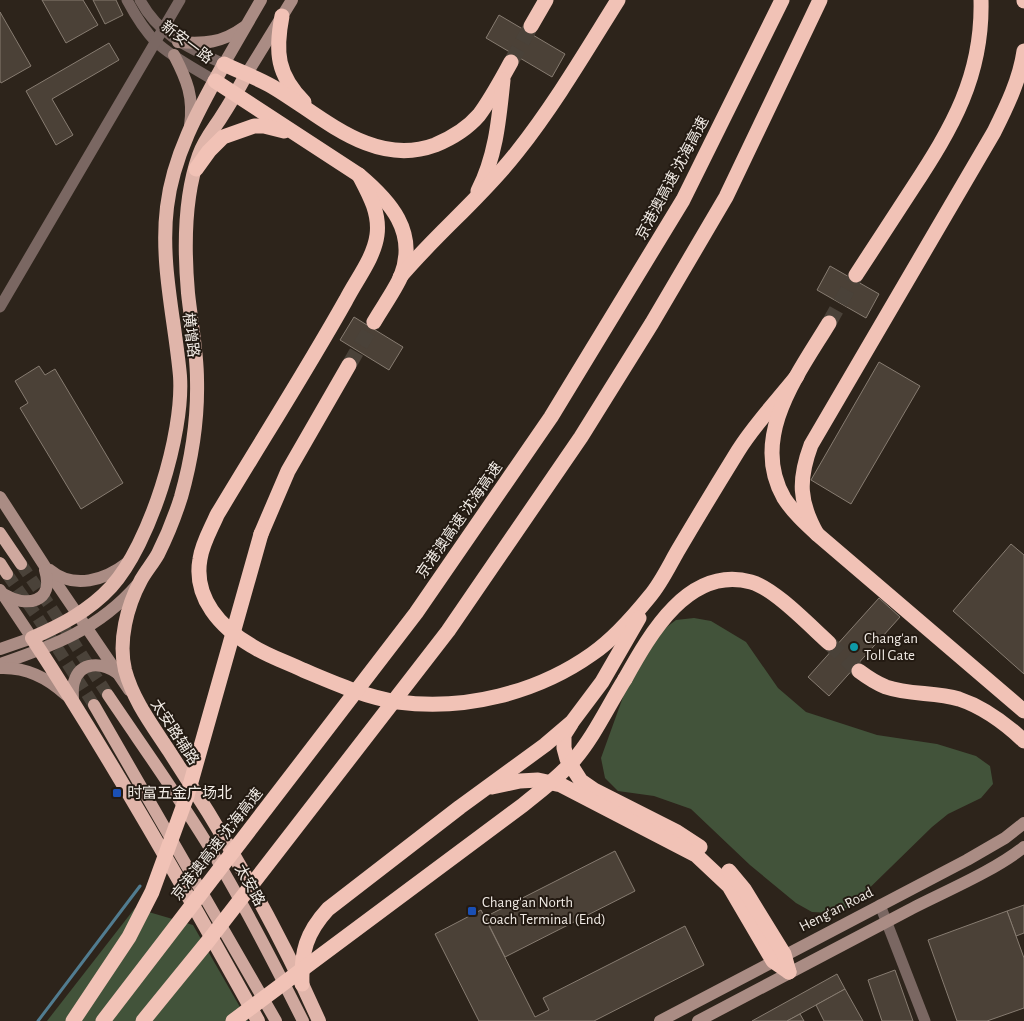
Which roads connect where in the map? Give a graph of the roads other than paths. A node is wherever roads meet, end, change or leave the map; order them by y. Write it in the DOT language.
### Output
graph roads {
  1 [pos="128,0"];
  2 [pos="140,0"];
  3 [pos="180,0"];
  4 [pos="261,0"];
  5 [pos="292,0"];
  6 [pos="546,0"];
  7 [pos="618,0"];
  8 [pos="782,0"];
  9 [pos="820,0"];
  10 [pos="982,0"];
  11 [pos="282,16"];
  12 [pos="246,26"];
  13 [pos="531,26"];
  14 [pos="163,29"];
  15 [pos="156,41"];
  16 [pos="178,42"];
  17 [pos="1024,51"];
  18 [pos="174,55"];
  19 [pos="224,64"];
  20 [pos="246,75"];
  21 [pos="215,81"];
  22 [pos="235,94"];
  23 [pos="320,119"];
  24 [pos="189,129"];
  25 [pos="299,138"];
  26 [pos="196,169"];
  27 [pos="358,175"];
  28 [pos="471,203"];
  29 [pos="856,275"];
  30 [pos="400,277"];
  31 [pos="0,307"];
  32 [pos="374,322"];
  33 [pos="828,323"];
  34 [pos="350,365"];
  35 [pos="797,376"];
  36 [pos="0,497"];
  37 [pos="0,533"];
  38 [pos="818,534"];
  39 [pos="130,560"];
  40 [pos="0,563"];
  41 [pos="20,564"];
  42 [pos="44,565"];
  43 [pos="8,574"];
  44 [pos="141,580"];
  45 [pos="1,591"];
  46 [pos="652,593"];
  47 [pos="78,615"];
  48 [pos="87,628"];
  49 [pos="32,638"];
  50 [pos="829,643"];
  51 [pos="0,649"];
  52 [pos="40,650"];
  53 [pos="0,664"];
  54 [pos="0,668"];
  55 [pos="859,671"];
  56 [pos="118,674"];
  57 [pos="108,696"];
  58 [pos="73,702"];
  59 [pos="137,703"];
  60 [pos="94,705"];
  61 [pos="1024,711"];
  62 [pos="572,722"];
  63 [pos="1024,741"];
  64 [pos="488,788"];
  65 [pos="1024,823"];
  66 [pos="1024,847"];
  67 [pos="880,905"];
  68 [pos="888,922"];
  69 [pos="779,958"];
  70 [pos="789,972"];
  71 [pos="302,984"];
  72 [pos="319,1019"];
  73 [pos="73,1021"];
  74 [pos="103,1021"];
  75 [pos="142,1021"];
  76 [pos="232,1021"];
  77 [pos="258,1021"];
  78 [pos="276,1021"];
  79 [pos="303,1021"];
  80 [pos="660,1021"];
  81 [pos="698,1021"];
  82 [pos="925,1021"];
  1 -- 15 [label="street, 新安一路"];
  2 -- 14 [label="street, 新安一路"];
  3 -- 14 [label="street"];
  4 -- 12 [label="main road, 横增路"];
  5 -- 11 [label="main road, 横增路"];
  6 -- 13 [label="highway"];
  7 -- 28 [label="highway"];
  8 -- 74 [label="highway, 京港澳高速 沈海高速, bridge"];
  9 -- 75 [label="highway, bridge"];
  10 -- 29 [label="highway"];
  11 -- 20 [label="main road, 横增路"];
  11 -- 23 [label="highway"];
  12 -- 16 [label="main road"];
  12 -- 19 [label="main road, 横增路"];
  14 -- 15 [label="street"];
  14 -- 16 [label="street, 新安一路"];
  15 -- 18 [label="street, 新安一路"];
  15 -- 31 [label="street"];
  16 -- 19 [label="street, 新安一路"];
  17 -- 38 [label="highway"];
  18 -- 21 [label="street, 新安一路"];
  18 -- 24 [label="main road"];
  19 -- 20 [label="highway"];
  19 -- 21 [label="highway, 横增路"];
  20 -- 22 [label="highway, 横增路"];
  20 -- 23 [label="highway"];
  21 -- 22 [label="highway"];
  21 -- 24 [label="highway, 横增路"];
  22 -- 25 [label="highway"];
  22 -- 26 [label="highway, 横增路"];
  23 -- 28 [label="highway"];
  24 -- 39 [label="highway, 横增路"];
  25 -- 26 [label="highway"];
  25 -- 27 [label="highway"];
  26 -- 44 [label="highway, 横增路"];
  27 -- 30 [label="highway"];
  27 -- 46 [label="highway"];
  28 -- 30 [label="highway"];
  30 -- 32 [label="highway"];
  33 -- 35 [label="highway"];
  34 -- 73 [label="highway, bridge"];
  35 -- 38 [label="highway"];
  35 -- 46 [label="highway"];
  36 -- 42 [label="main road, 太安路辅路"];
  37 -- 41 [label="main road"];
  38 -- 61 [label="highway"];
  39 -- 42 [label="main road"];
  39 -- 47 [label="highway, 横增路"];
  40 -- 43 [label="main road"];
  42 -- 45 [label="main road"];
  42 -- 47 [label="main road, 太安路辅路"];
  44 -- 48 [label="main road"];
  44 -- 59 [label="highway, 横增路"];
  45 -- 49 [label="main road"];
  46 -- 62 [label="highway"];
  47 -- 48 [label="main road, 太安路辅路"];
  47 -- 49 [label="highway, 横增路"];
  48 -- 52 [label="main road"];
  48 -- 56 [label="main road, 太安路辅路"];
  49 -- 51 [label="main road"];
  49 -- 52 [label="highway"];
  50 -- 76 [label="highway, bridge"];
  52 -- 53 [label="main road"];
  52 -- 58 [label="highway"];
  54 -- 58 [label="main road"];
  55 -- 63 [label="highway"];
  56 -- 58 [label="main road"];
  56 -- 59 [label="main road, 太安路辅路"];
  57 -- 79 [label="main road, 太安路"];
  58 -- 77 [label="highway"];
  59 -- 71 [label="highway, 太安路辅路"];
  60 -- 78 [label="main road"];
  62 -- 64 [label="highway"];
  62 -- 69 [label="highway"];
  64 -- 69 [label="highway"];
  64 -- 71 [label="highway"];
  65 -- 67 [label="main road, Heng'an Road"];
  66 -- 68 [label="main road"];
  67 -- 68 [label="street"];
  67 -- 69 [label="main road, Heng'an Road"];
  68 -- 70 [label="main road"];
  68 -- 82 [label="street"];
  69 -- 70 [label="highway"];
  69 -- 80 [label="main road, Heng'an Road"];
  70 -- 81 [label="main road"];
  71 -- 72 [label="highway, 太安路辅路"];
}
